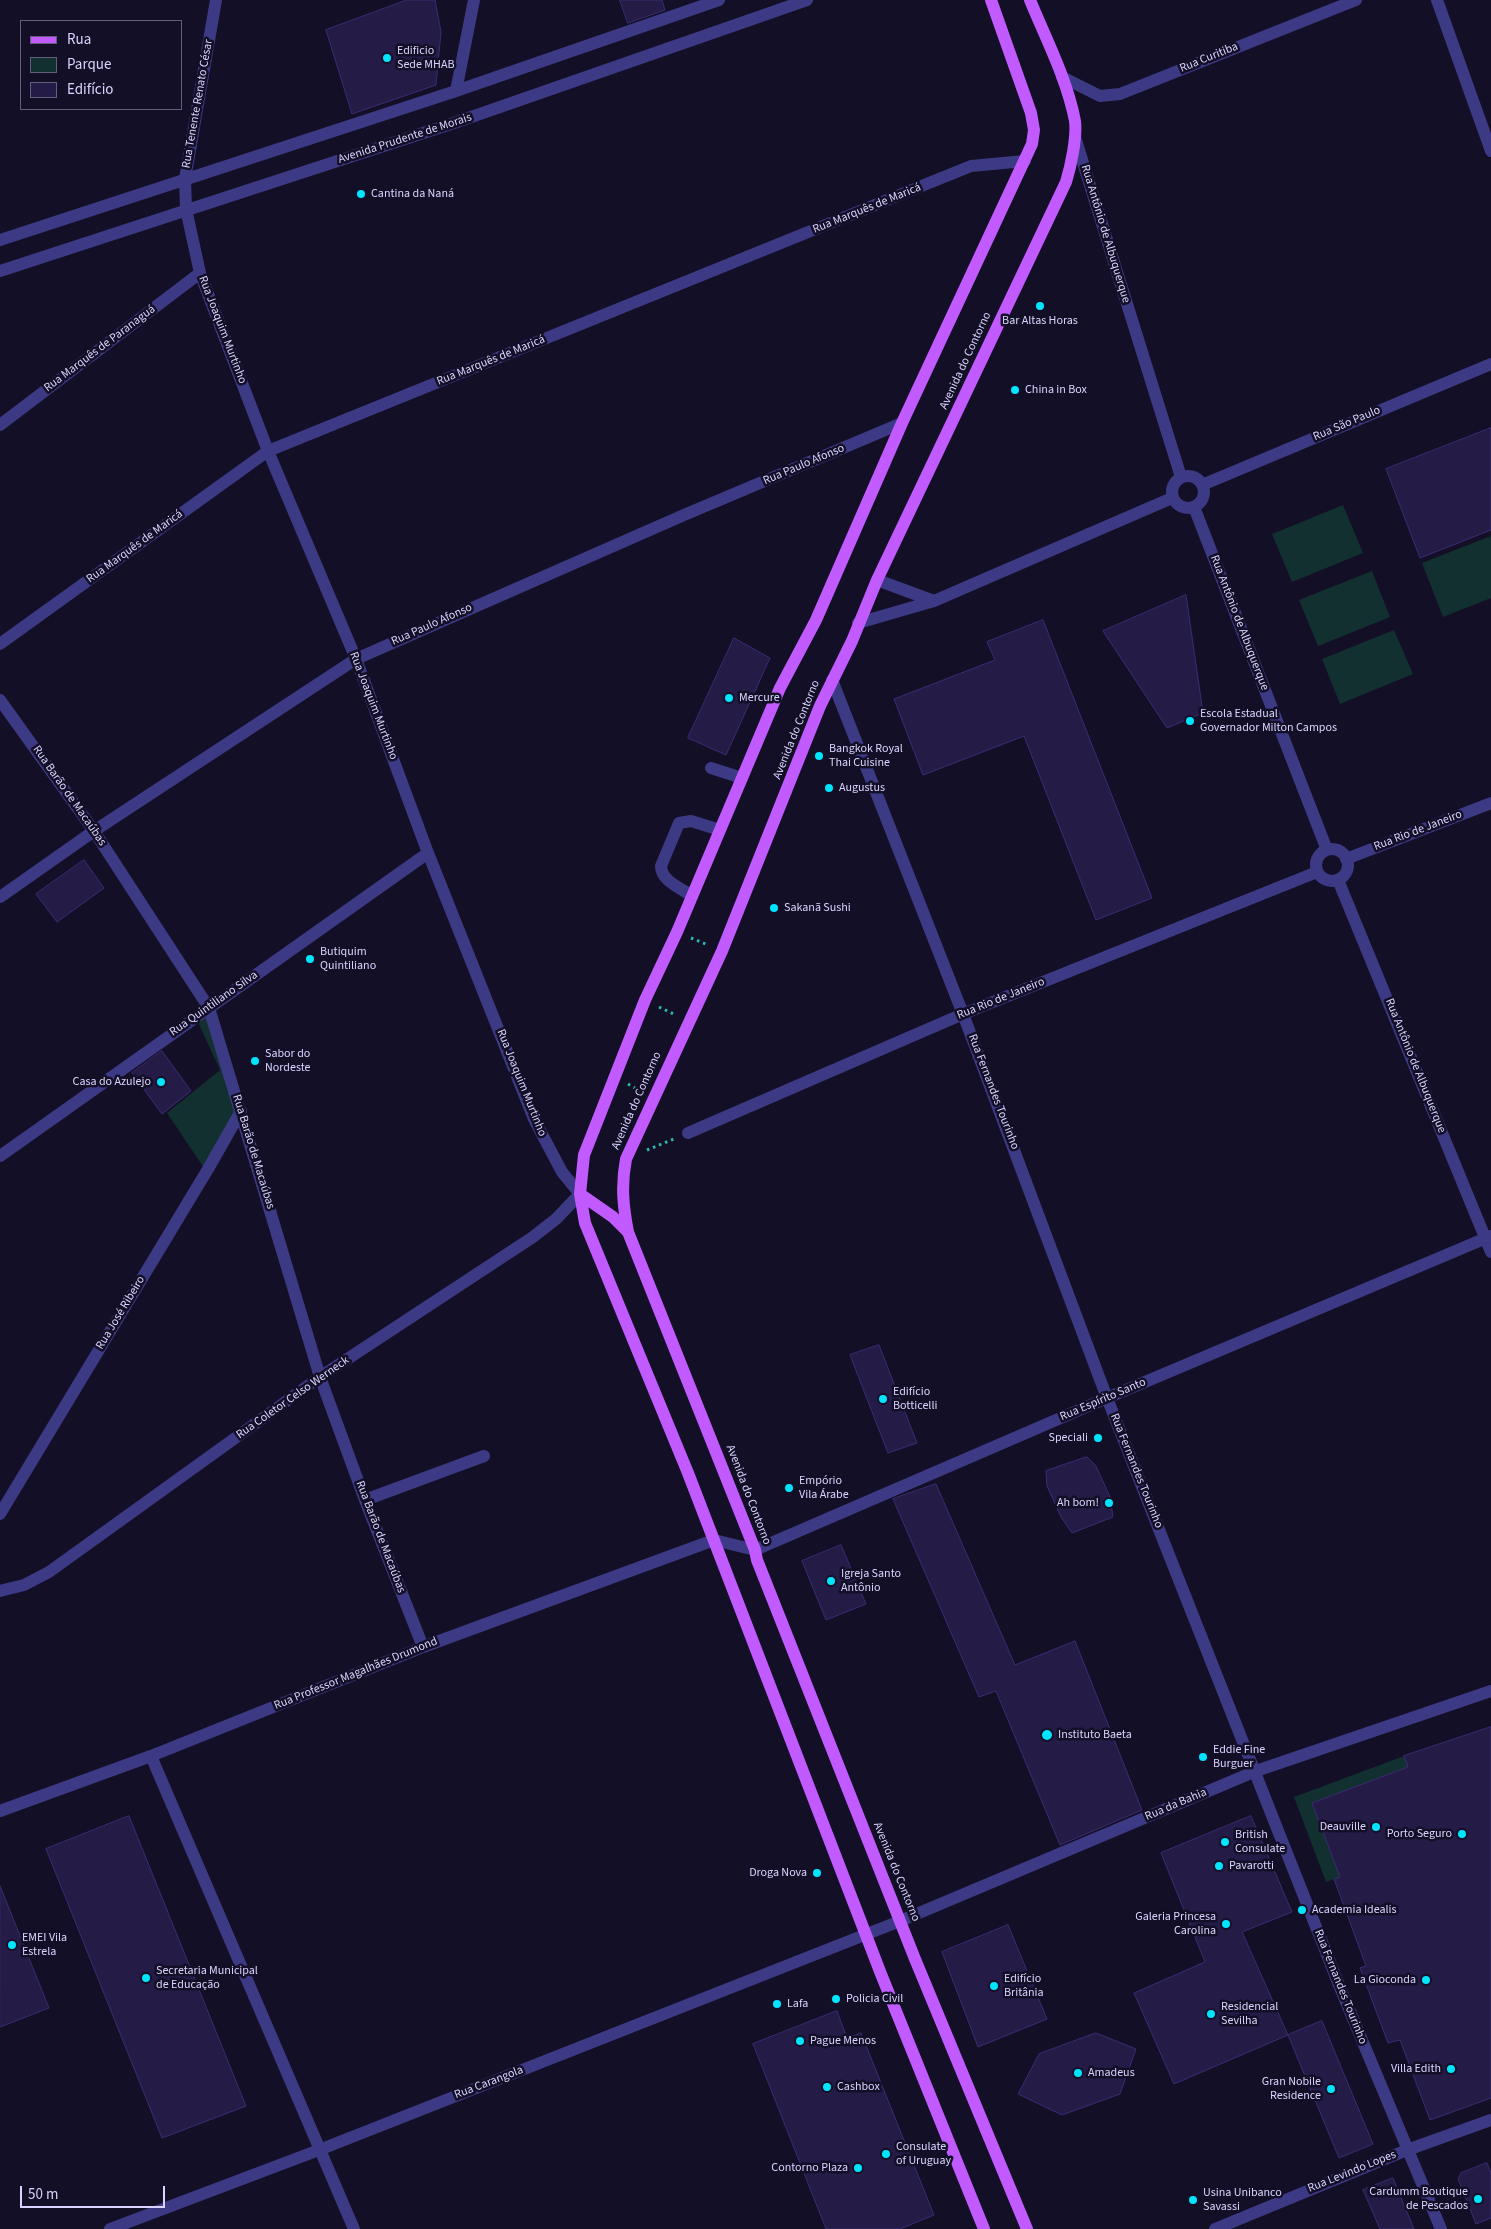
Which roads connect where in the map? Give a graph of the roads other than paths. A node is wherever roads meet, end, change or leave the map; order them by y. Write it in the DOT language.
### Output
graph roads {
  1 [pos="216,0"];
  2 [pos="474,0"];
  3 [pos="719,0"];
  4 [pos="807,0"];
  5 [pos="991,0"];
  6 [pos="1030,0"];
  7 [pos="1356,0"];
  8 [pos="1437,0"];
  9 [pos="1062,77"];
  10 [pos="456,91"];
  11 [pos="1074,134"];
  12 [pos="1491,151"];
  13 [pos="1024,160"];
  14 [pos="185,179"];
  15 [pos="186,209"];
  16 [pos="0,240"];
  17 [pos="0,271"];
  18 [pos="200,273"];
  19 [pos="1491,364"];
  20 [pos="902,423"];
  21 [pos="0,425"];
  22 [pos="268,451"];
  23 [pos="1181,477"];
  24 [pos="1202,485"];
  25 [pos="1172,498"];
  26 [pos="1194,508"];
  27 [pos="877,580"];
  28 [pos="934,601"];
  29 [pos="858,624"];
  30 [pos="0,644"];
  31 [pos="356,658"];
  32 [pos="832,680"];
  33 [pos="0,700"];
  34 [pos="711,768"];
  35 [pos="742,778"];
  36 [pos="1491,803"];
  37 [pos="720,830"];
  38 [pos="94,831"];
  39 [pos="1327,850"];
  40 [pos="428,853"];
  41 [pos="1346,859"];
  42 [pos="1317,872"];
  43 [pos="1338,880"];
  44 [pos="692,896"];
  45 [pos="0,897"];
  46 [pos="209,1008"];
  47 [pos="963,1014"];
  48 [pos="241,1111"];
  49 [pos="688,1133"];
  50 [pos="0,1156"];
  51 [pos="580,1194"];
  52 [pos="628,1232"];
  53 [pos="1488,1237"];
  54 [pos="1491,1252"];
  55 [pos="320,1377"];
  56 [pos="1107,1398"];
  57 [pos="484,1456"];
  58 [pos="365,1500"];
  59 [pos="0,1514"];
  60 [pos="714,1540"];
  61 [pos="755,1550"];
  62 [pos="0,1591"];
  63 [pos="423,1647"];
  64 [pos="1491,1691"];
  65 [pos="151,1756"];
  66 [pos="1256,1771"];
  67 [pos="0,1811"];
  68 [pos="900,1921"];
  69 [pos="867,1934"];
  70 [pos="1491,2120"];
  71 [pos="319,2150"];
  72 [pos="1407,2150"];
  73 [pos="110,2229"];
  74 [pos="354,2229"];
  75 [pos="984,2229"];
  76 [pos="1028,2229"];
  77 [pos="1215,2229"];
  78 [pos="1441,2229"];
  1 -- 14 [label="street, Rua Tenente Renato César"];
  2 -- 10 [label="street"];
  3 -- 10 [label="street"];
  4 -- 15 [label="street, Avenida Prudente de Morais"];
  5 -- 13 [label="main road"];
  6 -- 9 [label="main road, Avenida do Contorno"];
  7 -- 9 [label="street, Rua Curitiba"];
  8 -- 12 [label="street"];
  9 -- 11 [label="main road, Avenida do Contorno"];
  10 -- 14 [label="street"];
  11 -- 23 [label="street, Rua Antônio de Albuquerque"];
  11 -- 27 [label="main road, Avenida do Contorno"];
  13 -- 20 [label="main road"];
  13 -- 22 [label="street, Rua Marquês de Maricá"];
  14 -- 15 [label="street, Rua Tenente Renato César"];
  14 -- 16 [label="street"];
  15 -- 17 [label="street, Avenida Prudente de Morais"];
  15 -- 18 [label="street, Rua Joaquim Murtinho"];
  18 -- 21 [label="street, Rua Marquês de Paranaguá"];
  18 -- 22 [label="street, Rua Joaquim Murtinho"];
  19 -- 24 [label="street, Rua São Paulo"];
  20 -- 31 [label="street, Rua Paulo Afonso"];
  20 -- 35 [label="main road"];
  22 -- 30 [label="street, Rua Marquês de Maricá"];
  22 -- 31 [label="street, Rua Joaquim Murtinho"];
  23 -- 24 [label="street"];
  23 -- 25 [label="street"];
  24 -- 26 [label="street"];
  25 -- 26 [label="street"];
  25 -- 28 [label="street"];
  26 -- 39 [label="street, Rua Antônio de Albuquerque"];
  27 -- 28 [label="street"];
  27 -- 29 [label="main road, Avenida do Contorno"];
  28 -- 29 [label="street"];
  29 -- 32 [label="main road, Avenida do Contorno"];
  31 -- 38 [label="street, Rua Paulo Afonso"];
  31 -- 40 [label="street, Rua Joaquim Murtinho"];
  32 -- 47 [label="street, Rua Fernandes Tourinho"];
  32 -- 52 [label="main road, Avenida do Contorno"];
  33 -- 38 [label="street, Rua Barão de Macaúbas"];
  34 -- 35 [label="street"];
  35 -- 37 [label="main road"];
  36 -- 41 [label="street, Rua Rio de Janeiro"];
  37 -- 44 [label="main road"];
  37 -- 44 [label="street"];
  38 -- 45 [label="street, Rua Paulo Afonso"];
  38 -- 46 [label="street, Rua Barão de Macaúbas"];
  39 -- 41 [label="street"];
  39 -- 42 [label="street"];
  40 -- 46 [label="street, Rua Quintiliano Silva"];
  40 -- 51 [label="street, Rua Joaquim Murtinho"];
  41 -- 43 [label="street"];
  42 -- 43 [label="street"];
  42 -- 47 [label="street, Rua Rio de Janeiro"];
  43 -- 53 [label="street, Rua Antônio de Albuquerque"];
  44 -- 51 [label="main road"];
  46 -- 48 [label="street, Rua Barão de Macaúbas"];
  46 -- 50 [label="street, Rua Quintiliano Silva"];
  47 -- 49 [label="street, Rua Rio de Janeiro"];
  47 -- 56 [label="street, Rua Fernandes Tourinho"];
  48 -- 55 [label="street, Rua Barão de Macaúbas"];
  48 -- 59 [label="street, Rua José Ribeiro"];
  51 -- 52 [label="main road"];
  51 -- 55 [label="street, Rua Coletor Celso Werneck"];
  51 -- 60 [label="main road"];
  52 -- 61 [label="main road, Avenida do Contorno"];
  53 -- 54 [label="street, Rua Antônio de Albuquerque"];
  53 -- 56 [label="street, Rua Espírito Santo"];
  55 -- 58 [label="street, Rua Barão de Macaúbas"];
  55 -- 62 [label="street, Rua Coletor Celso Werneck"];
  56 -- 61 [label="street, Rua Espírito Santo"];
  56 -- 66 [label="street, Rua Fernandes Tourinho"];
  57 -- 58 [label="street"];
  58 -- 63 [label="street, Rua Barão de Macaúbas"];
  60 -- 61 [label="street"];
  60 -- 63 [label="street, Rua Professor Magalhães Drumond"];
  60 -- 69 [label="main road"];
  61 -- 68 [label="main road, Avenida do Contorno"];
  63 -- 65 [label="street, Rua Professor Magalhães Drumond"];
  64 -- 66 [label="street, Rua da Bahia"];
  65 -- 67 [label="street, Rua Professor Magalhães Drumond"];
  65 -- 71 [label="street"];
  66 -- 68 [label="street, Rua da Bahia"];
  66 -- 72 [label="street, Rua Fernandes Tourinho"];
  68 -- 69 [label="street, Rua da Bahia"];
  68 -- 76 [label="main road, Avenida do Contorno"];
  69 -- 71 [label="street, Rua Carangola"];
  69 -- 75 [label="main road"];
  70 -- 72 [label="street, Rua Levindo Lopes"];
  71 -- 73 [label="street, Rua Carangola"];
  71 -- 74 [label="street"];
  72 -- 77 [label="street, Rua Levindo Lopes"];
  72 -- 78 [label="street, Rua Fernandes Tourinho"];
}
